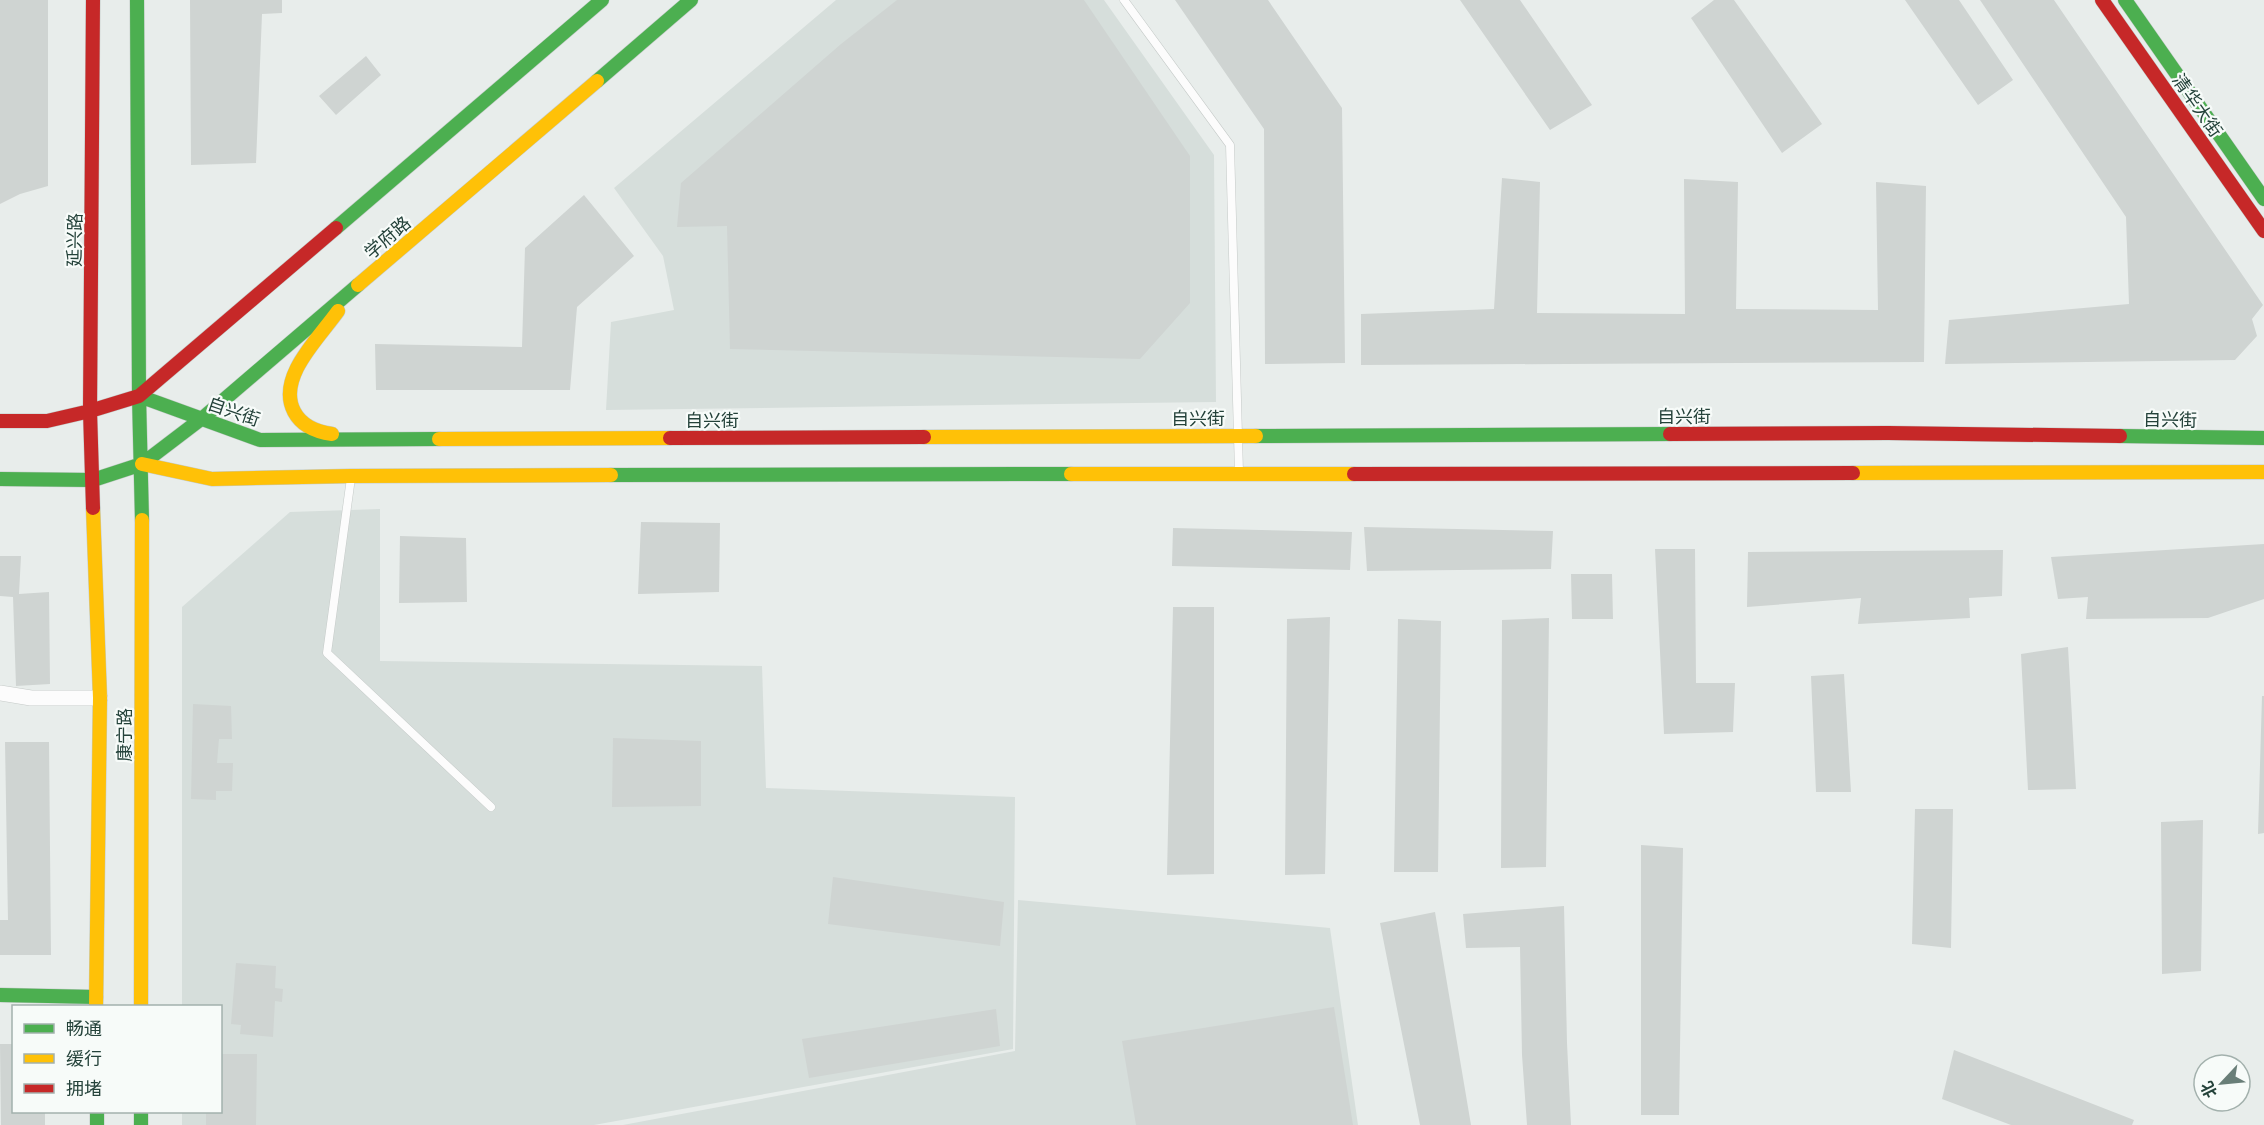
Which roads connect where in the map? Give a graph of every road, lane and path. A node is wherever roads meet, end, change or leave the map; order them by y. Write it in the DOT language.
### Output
graph roads {
  1 [pos="137,0"];
  2 [pos="602,0"];
  3 [pos="692,0"];
  4 [pos="1124,0"];
  5 [pos="2102,0"];
  6 [pos="2125,0"];
  7 [pos="94,2"];
  8 [pos="2264,199"];
  9 [pos="2264,231"];
  10 [pos="351,291"];
  11 [pos="139,396"];
  12 [pos="90,411"];
  13 [pos="201,419"];
  14 [pos="0,421"];
  15 [pos="1238,436"];
  16 [pos="2264,438"];
  17 [pos="360,439"];
  18 [pos="142,464"];
  19 [pos="2264,472"];
  20 [pos="1239,473"];
  21 [pos="351,476"];
  22 [pos="0,479"];
  23 [pos="93,480"];
  24 [pos="0,693"];
  25 [pos="100,698"];
  26 [pos="492,807"];
  27 [pos="0,995"];
  28 [pos="96,1002"];
  29 [pos="141,1005"];
  1 -- 11 [label="main road"];
  2 -- 11 [label="main road"];
  3 -- 10 [label="main road, 学府路"];
  4 -- 15 [label="lane"];
  5 -- 9 [label="main road, 清华大街"];
  6 -- 8 [label="main road, 清华大街"];
  7 -- 12 [label="main road, 延兴路"];
  10 -- 13 [label="main road, 学府路"];
  10 -- 17 [label="main road"];
  11 -- 12 [label="main road"];
  11 -- 13 [label="main road, 自兴街"];
  11 -- 18 [label="main road"];
  12 -- 14 [label="main road"];
  12 -- 23 [label="main road, 延兴路"];
  13 -- 17 [label="main road, 自兴街"];
  13 -- 18 [label="main road, 学府路"];
  15 -- 16 [label="main road, 自兴街"];
  15 -- 17 [label="main road, 自兴街"];
  15 -- 20 [label="lane"];
  18 -- 21 [label="main road"];
  18 -- 23 [label="main road, 学府路"];
  18 -- 29 [label="main road, 康宁路"];
  19 -- 20 [label="main road"];
  20 -- 21 [label="main road"];
  21 -- 26 [label="lane"];
  22 -- 23 [label="main road, 学府路"];
  23 -- 25 [label="main road, 康宁路"];
  24 -- 25 [label="street"];
  25 -- 28 [label="main road, 康宁路"];
  27 -- 28 [label="main road"];
}
